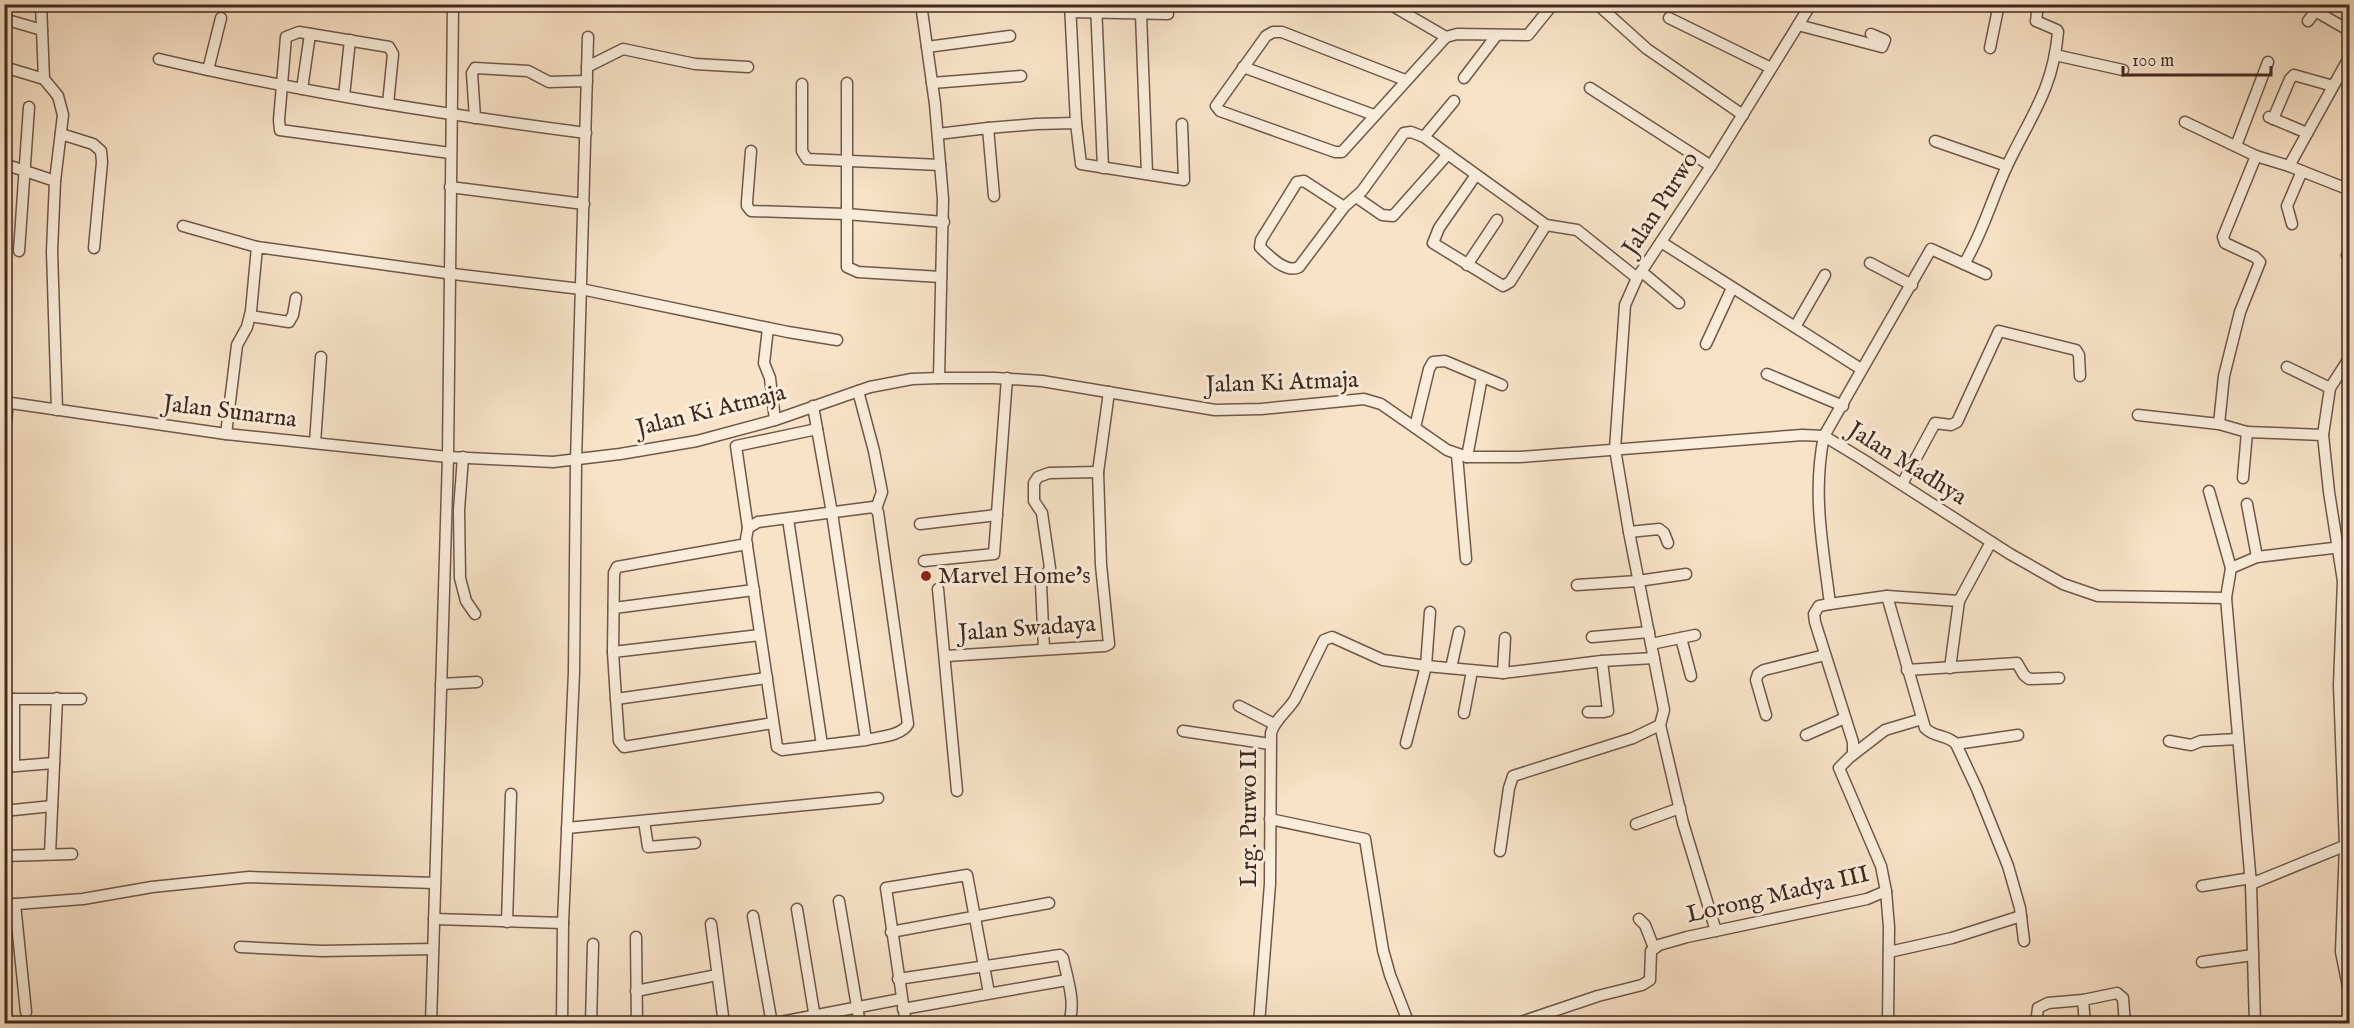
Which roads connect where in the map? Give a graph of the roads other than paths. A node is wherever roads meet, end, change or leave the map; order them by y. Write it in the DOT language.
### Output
graph roads {
  1 [pos="41,4"];
  2 [pos="453,4"];
  3 [pos="921,4"];
  4 [pos="1553,4"];
  5 [pos="1597,4"];
  6 [pos="1811,4"];
  7 [pos="1999,4"];
  8 [pos="2038,4"];
  9 [pos="1391,5"];
  10 [pos="1070,8"];
  11 [pos="1097,8"];
  12 [pos="1141,14"];
  13 [pos="1168,14"];
  14 [pos="221,18"];
  15 [pos="1669,18"];
  16 [pos="4,19"];
  17 [pos="2308,21"];
  18 [pos="1798,25"];
  19 [pos="42,30"];
  20 [pos="2349,31"];
  21 [pos="310,34"];
  22 [pos="1871,34"];
  23 [pos="1010,36"];
  24 [pos="1496,36"];
  25 [pos="588,37"];
  26 [pos="1446,37"];
  27 [pos="350,40"];
  28 [pos="927,48"];
  29 [pos="1990,48"];
  30 [pos="2055,55"];
  31 [pos="2349,56"];
  32 [pos="159,59"];
  33 [pos="2268,62"];
  34 [pos="4,67"];
  35 [pos="587,67"];
  36 [pos="748,67"];
  37 [pos="1243,67"];
  38 [pos="1771,68"];
  39 [pos="208,70"];
  40 [pos="2123,70"];
  41 [pos="1021,76"];
  42 [pos="1464,78"];
  43 [pos="45,79"];
  44 [pos="1405,80"];
  45 [pos="587,81"];
  46 [pos="847,83"];
  47 [pos="932,83"];
  48 [pos="802,84"];
  49 [pos="283,86"];
  50 [pos="2333,86"];
  51 [pos="1590,88"];
  52 [pos="302,89"];
  53 [pos="344,96"];
  54 [pos="1454,101"];
  55 [pos="388,104"];
  56 [pos="29,107"];
  57 [pos="1374,115"];
  58 [pos="1743,115"];
  59 [pos="463,117"];
  60 [pos="2186,122"];
  61 [pos="1076,123"];
  62 [pos="1182,124"];
  63 [pos="988,128"];
  64 [pos="586,133"];
  65 [pos="61,134"];
  66 [pos="938,134"];
  67 [pos="2307,134"];
  68 [pos="1424,137"];
  69 [pos="1935,141"];
  70 [pos="2236,146"];
  71 [pos="751,151"];
  72 [pos="450,153"];
  73 [pos="1448,154"];
  74 [pos="2256,156"];
  75 [pos="848,160"];
  76 [pos="4,164"];
  77 [pos="940,165"];
  78 [pos="1711,166"];
  79 [pos="2007,166"];
  80 [pos="2289,166"];
  81 [pos="1103,168"];
  82 [pos="24,169"];
  83 [pos="2302,171"];
  84 [pos="1147,174"];
  85 [pos="1476,175"];
  86 [pos="54,181"];
  87 [pos="452,187"];
  88 [pos="2349,190"];
  89 [pos="994,196"];
  90 [pos="1356,197"];
  91 [pos="584,204"];
  92 [pos="1344,207"];
  93 [pos="846,214"];
  94 [pos="1497,220"];
  95 [pos="944,222"];
  96 [pos="2292,224"];
  97 [pos="1546,225"];
  98 [pos="183,226"];
  99 [pos="1661,242"];
  100 [pos="94,248"];
  101 [pos="257,248"];
  102 [pos="2349,248"];
  103 [pos="19,251"];
  104 [pos="2349,258"];
  105 [pos="1870,263"];
  106 [pos="1964,264"];
  107 [pos="1467,265"];
  108 [pos="1986,274"];
  109 [pos="456,275"];
  110 [pos="1639,275"];
  111 [pos="1825,275"];
  112 [pos="941,277"];
  113 [pos="1912,285"];
  114 [pos="1732,288"];
  115 [pos="581,289"];
  116 [pos="296,298"];
  117 [pos="1679,303"];
  118 [pos="250,316"];
  119 [pos="1795,327"];
  120 [pos="768,328"];
  121 [pos="837,340"];
  122 [pos="1706,344"];
  123 [pos="321,357"];
  124 [pos="2349,357"];
  125 [pos="2287,367"];
  126 [pos="1861,369"];
  127 [pos="1767,374"];
  128 [pos="2080,376"];
  129 [pos="1482,377"];
  130 [pos="939,378"];
  131 [pos="1007,378"];
  132 [pos="1502,385"];
  133 [pos="2330,388"];
  134 [pos="858,391"];
  135 [pos="1109,392"];
  136 [pos="6,402"];
  137 [pos="813,406"];
  138 [pos="1843,406"];
  139 [pos="57,410"];
  140 [pos="2138,415"];
  141 [pos="775,420"];
  142 [pos="2219,424"];
  143 [pos="1414,427"];
  144 [pos="817,429"];
  145 [pos="2247,432"];
  146 [pos="226,434"];
  147 [pos="2324,435"];
  148 [pos="1824,436"];
  149 [pos="4,440"];
  150 [pos="315,443"];
  151 [pos="1615,449"];
  152 [pos="1462,456"];
  153 [pos="455,457"];
  154 [pos="576,460"];
  155 [pos="1098,472"];
  156 [pos="2243,478"];
  157 [pos="1902,484"];
  158 [pos="2209,491"];
  159 [pos="2247,504"];
  160 [pos="876,509"];
  161 [pos="832,513"];
  162 [pos="997,515"];
  163 [pos="789,519"];
  164 [pos="921,524"];
  165 [pos="748,528"];
  166 [pos="1629,532"];
  167 [pos="1991,542"];
  168 [pos="1668,543"];
  169 [pos="747,544"];
  170 [pos="2349,546"];
  171 [pos="2337,547"];
  172 [pos="2257,557"];
  173 [pos="1466,559"];
  174 [pos="924,561"];
  175 [pos="2231,568"];
  176 [pos="1686,574"];
  177 [pos="1638,581"];
  178 [pos="1577,585"];
  179 [pos="938,589"];
  180 [pos="754,590"];
  181 [pos="1887,596"];
  182 [pos="2226,598"];
  183 [pos="1959,601"];
  184 [pos="1830,604"];
  185 [pos="614,608"];
  186 [pos="1430,612"];
  187 [pos="475,614"];
  188 [pos="1459,632"];
  189 [pos="760,635"];
  190 [pos="1695,635"];
  191 [pos="1505,638"];
  192 [pos="1592,638"];
  193 [pos="1650,638"];
  194 [pos="1681,638"];
  195 [pos="1044,649"];
  196 [pos="613,652"];
  197 [pos="1825,655"];
  198 [pos="946,656"];
  199 [pos="1654,658"];
  200 [pos="1602,661"];
  201 [pos="1426,666"];
  202 [pos="1451,668"];
  203 [pos="1950,668"];
  204 [pos="1907,670"];
  205 [pos="1472,671"];
  206 [pos="1503,673"];
  207 [pos="1691,676"];
  208 [pos="766,678"];
  209 [pos="2059,678"];
  210 [pos="477,682"];
  211 [pos="444,683"];
  212 [pos="2344,697"];
  213 [pos="57,698"];
  214 [pos="9,699"];
  215 [pos="81,699"];
  216 [pos="616,699"];
  217 [pos="1239,706"];
  218 [pos="1588,712"];
  219 [pos="1464,713"];
  220 [pos="1766,715"];
  221 [pos="1845,718"];
  222 [pos="1922,719"];
  223 [pos="773,723"];
  224 [pos="1274,724"];
  225 [pos="1660,725"];
  226 [pos="1183,731"];
  227 [pos="1806,735"];
  228 [pos="2019,735"];
  229 [pos="2238,739"];
  230 [pos="866,740"];
  231 [pos="2169,741"];
  232 [pos="1407,743"];
  233 [pos="1270,744"];
  234 [pos="1956,744"];
  235 [pos="822,745"];
  236 [pos="1853,754"];
  237 [pos="54,763"];
  238 [pos="9,767"];
  239 [pos="957,791"];
  240 [pos="511,794"];
  241 [pos="878,798"];
  242 [pos="52,806"];
  243 [pos="1680,808"];
  244 [pos="4,811"];
  245 [pos="1270,819"];
  246 [pos="644,821"];
  247 [pos="1636,824"];
  248 [pos="567,828"];
  249 [pos="695,843"];
  250 [pos="2347,844"];
  251 [pos="1500,851"];
  252 [pos="50,854"];
  253 [pos="72,854"];
  254 [pos="4,856"];
  255 [pos="2251,881"];
  256 [pos="435,883"];
  257 [pos="2202,886"];
  258 [pos="1886,891"];
  259 [pos="839,902"];
  260 [pos="1049,903"];
  261 [pos="10,905"];
  262 [pos="797,909"];
  263 [pos="753,916"];
  264 [pos="975,916"];
  265 [pos="2021,916"];
  266 [pos="443,919"];
  267 [pos="1640,919"];
  268 [pos="507,922"];
  269 [pos="563,923"];
  270 [pos="711,924"];
  271 [pos="1716,931"];
  272 [pos="891,932"];
  273 [pos="636,937"];
  274 [pos="2024,941"];
  275 [pos="593,944"];
  276 [pos="240,947"];
  277 [pos="1654,948"];
  278 [pos="433,949"];
  279 [pos="1889,952"];
  280 [pos="2253,955"];
  281 [pos="2202,962"];
  282 [pos="985,966"];
  283 [pos="717,975"];
  284 [pos="898,979"];
  285 [pos="1067,980"];
  286 [pos="636,991"];
  287 [pos="989,993"];
  288 [pos="2349,996"];
  289 [pos="2083,1000"];
  290 [pos="902,1004"];
  291 [pos="857,1007"];
  292 [pos="26,1012"];
  293 [pos="815,1019"];
  294 [pos="431,1023"];
  295 [pos="562,1023"];
  296 [pos="591,1023"];
  297 [pos="637,1023"];
  298 [pos="724,1023"];
  299 [pos="772,1023"];
  300 [pos="860,1023"];
  301 [pos="906,1023"];
  302 [pos="1068,1023"];
  303 [pos="1259,1023"];
  304 [pos="1409,1023"];
  305 [pos="1520,1023"];
  306 [pos="1888,1023"];
  307 [pos="2036,1023"];
  308 [pos="2085,1023"];
  309 [pos="2125,1023"];
  310 [pos="2254,1023"];
  1 -- 19 [label="street"];
  2 -- 59 [label="street"];
  3 -- 28 [label="street"];
  4 -- 24 [label="street"];
  5 -- 58 [label="street"];
  6 -- 18 [label="street, Jalan Purwo"];
  7 -- 29 [label="street"];
  8 -- 30 [label="street"];
  9 -- 26 [label="street"];
  10 -- 11 [label="street"];
  10 -- 61 [label="street"];
  11 -- 12 [label="street"];
  11 -- 81 [label="street"];
  12 -- 13 [label="street"];
  12 -- 84 [label="street"];
  14 -- 39 [label="street"];
  15 -- 38 [label="street"];
  16 -- 19 [label="street"];
  17 -- 20 [label="street"];
  18 -- 22 [label="street"];
  18 -- 38 [label="street, Jalan Purwo"];
  19 -- 43 [label="street"];
  21 -- 27 [label="street"];
  21 -- 49 [label="street"];
  21 -- 52 [label="street"];
  23 -- 28 [label="street"];
  24 -- 26 [label="street"];
  24 -- 42 [label="street"];
  25 -- 35 [label="street"];
  26 -- 44 [label="street"];
  27 -- 53 [label="street"];
  27 -- 55 [label="street"];
  28 -- 47 [label="street"];
  30 -- 40 [label="street"];
  30 -- 79 [label="street"];
  31 -- 50 [label="street"];
  32 -- 39 [label="street"];
  33 -- 70 [label="street"];
  34 -- 43 [label="street"];
  35 -- 36 [label="street"];
  35 -- 45 [label="street"];
  37 -- 44 [label="street"];
  37 -- 57 [label="street"];
  37 -- 57 [label="street"];
  38 -- 58 [label="street, Jalan Purwo"];
  39 -- 49 [label="street"];
  41 -- 47 [label="street"];
  43 -- 65 [label="street"];
  44 -- 57 [label="street"];
  45 -- 59 [label="street"];
  45 -- 64 [label="street"];
  46 -- 75 [label="street"];
  47 -- 66 [label="street"];
  48 -- 75 [label="street"];
  49 -- 52 [label="street"];
  49 -- 72 [label="street"];
  50 -- 67 [label="street"];
  50 -- 67 [label="street"];
  51 -- 78 [label="street"];
  52 -- 53 [label="street"];
  53 -- 55 [label="street"];
  54 -- 68 [label="street"];
  55 -- 59 [label="street"];
  56 -- 82 [label="street"];
  58 -- 78 [label="street, Jalan Purwo"];
  59 -- 64 [label="street"];
  59 -- 72 [label="street"];
  60 -- 70 [label="street"];
  61 -- 63 [label="street"];
  61 -- 81 [label="street"];
  62 -- 84 [label="street"];
  63 -- 66 [label="street"];
  63 -- 89 [label="street"];
  64 -- 91 [label="street"];
  65 -- 86 [label="street"];
  65 -- 100 [label="street"];
  66 -- 77 [label="street"];
  67 -- 80 [label="street"];
  68 -- 73 [label="street"];
  68 -- 90 [label="street"];
  69 -- 79 [label="street"];
  70 -- 74 [label="street"];
  71 -- 93 [label="street"];
  72 -- 87 [label="street"];
  73 -- 85 [label="street"];
  73 -- 90 [label="street"];
  74 -- 80 [label="street"];
  74 -- 142 [label="street"];
  75 -- 77 [label="street"];
  75 -- 93 [label="street"];
  76 -- 82 [label="street"];
  77 -- 95 [label="street"];
  78 -- 99 [label="street, Jalan Purwo"];
  79 -- 106 [label="street"];
  80 -- 83 [label="street"];
  81 -- 84 [label="street"];
  82 -- 86 [label="street"];
  82 -- 103 [label="street"];
  83 -- 88 [label="street"];
  83 -- 96 [label="street"];
  85 -- 97 [label="street"];
  85 -- 107 [label="street"];
  86 -- 139 [label="street"];
  87 -- 91 [label="street"];
  87 -- 109 [label="street"];
  90 -- 92 [label="street"];
  91 -- 115 [label="street"];
  92 -- 92 [label="street"];
  93 -- 95 [label="street"];
  93 -- 112 [label="street"];
  94 -- 107 [label="street"];
  95 -- 112 [label="street"];
  97 -- 107 [label="street"];
  97 -- 110 [label="street"];
  98 -- 101 [label="street"];
  99 -- 110 [label="street, Jalan Purwo"];
  99 -- 114 [label="street"];
  101 -- 109 [label="street"];
  101 -- 118 [label="street"];
  102 -- 104 [label="street"];
  105 -- 113 [label="street"];
  106 -- 108 [label="street"];
  106 -- 113 [label="street"];
  109 -- 115 [label="street"];
  109 -- 153 [label="street"];
  110 -- 117 [label="street"];
  110 -- 151 [label="street, Jalan Purwo"];
  111 -- 119 [label="street"];
  112 -- 130 [label="street"];
  113 -- 126 [label="street"];
  114 -- 119 [label="street"];
  114 -- 122 [label="street"];
  115 -- 120 [label="street"];
  115 -- 154 [label="street"];
  116 -- 118 [label="street"];
  118 -- 146 [label="street"];
  119 -- 126 [label="street"];
  120 -- 121 [label="street"];
  120 -- 141 [label="street"];
  123 -- 150 [label="street"];
  124 -- 133 [label="street"];
  125 -- 133 [label="street"];
  126 -- 138 [label="street"];
  127 -- 138 [label="street"];
  128 -- 157 [label="street"];
  129 -- 132 [label="street"];
  129 -- 143 [label="street"];
  129 -- 152 [label="street"];
  130 -- 131 [label="street, Jalan Ki Atmaja"];
  130 -- 134 [label="street, Jalan Ki Atmaja"];
  131 -- 135 [label="street, Jalan Ki Atmaja"];
  131 -- 162 [label="street"];
  133 -- 147 [label="street"];
  134 -- 137 [label="street, Jalan Ki Atmaja"];
  134 -- 160 [label="street"];
  135 -- 143 [label="street, Jalan Ki Atmaja"];
  135 -- 155 [label="street, Jalan Swadaya"];
  136 -- 139 [label="street, Jalan Sunarna"];
  136 -- 149 [label="street"];
  137 -- 141 [label="street, Jalan Ki Atmaja"];
  137 -- 144 [label="street"];
  138 -- 148 [label="street"];
  139 -- 146 [label="street, Jalan Sunarna"];
  140 -- 142 [label="street"];
  141 -- 154 [label="street, Jalan Ki Atmaja"];
  142 -- 145 [label="street"];
  143 -- 152 [label="street, Jalan Ki Atmaja"];
  144 -- 161 [label="street"];
  144 -- 165 [label="street"];
  145 -- 147 [label="street"];
  145 -- 156 [label="street"];
  146 -- 150 [label="street, Jalan Sunarna"];
  147 -- 171 [label="street"];
  148 -- 151 [label="street, Jalan Madhya"];
  148 -- 157 [label="street, Jalan Madhya"];
  148 -- 184 [label="street"];
  150 -- 153 [label="street, Jalan Sunarna"];
  151 -- 152 [label="street"];
  151 -- 166 [label="street"];
  152 -- 173 [label="street"];
  153 -- 154 [label="street, Jalan Ki Atmaja"];
  153 -- 187 [label="street"];
  153 -- 211 [label="street"];
  154 -- 248 [label="street"];
  155 -- 195 [label="street, Jalan Swadaya"];
  155 -- 195 [label="street"];
  157 -- 167 [label="street, Jalan Madhya"];
  158 -- 175 [label="street"];
  159 -- 172 [label="street"];
  160 -- 161 [label="street"];
  160 -- 230 [label="street"];
  161 -- 163 [label="street"];
  161 -- 230 [label="street"];
  162 -- 164 [label="street"];
  162 -- 174 [label="street"];
  163 -- 165 [label="street"];
  163 -- 235 [label="street"];
  165 -- 169 [label="street"];
  166 -- 168 [label="street"];
  166 -- 177 [label="street"];
  167 -- 182 [label="street, Jalan Madhya"];
  167 -- 183 [label="street"];
  169 -- 180 [label="street"];
  169 -- 185 [label="street"];
  170 -- 171 [label="street"];
  171 -- 172 [label="street"];
  171 -- 212 [label="street"];
  172 -- 175 [label="street"];
  175 -- 182 [label="street"];
  176 -- 177 [label="street"];
  177 -- 178 [label="street"];
  177 -- 193 [label="street"];
  179 -- 198 [label="street"];
  180 -- 185 [label="street"];
  180 -- 189 [label="street"];
  181 -- 183 [label="street"];
  181 -- 184 [label="street"];
  181 -- 204 [label="street"];
  182 -- 229 [label="street"];
  183 -- 203 [label="street"];
  184 -- 197 [label="street"];
  185 -- 196 [label="street"];
  186 -- 201 [label="street"];
  188 -- 202 [label="street"];
  189 -- 196 [label="street"];
  189 -- 208 [label="street"];
  190 -- 194 [label="street"];
  191 -- 206 [label="street"];
  192 -- 193 [label="street"];
  193 -- 194 [label="street"];
  193 -- 199 [label="street"];
  194 -- 207 [label="street"];
  195 -- 198 [label="street, Jalan Swadaya"];
  196 -- 216 [label="street"];
  197 -- 220 [label="street"];
  197 -- 221 [label="street"];
  198 -- 239 [label="street"];
  199 -- 200 [label="street, Lrg. Purwo II"];
  199 -- 225 [label="street"];
  200 -- 206 [label="street, Lrg. Purwo II"];
  200 -- 218 [label="street"];
  201 -- 202 [label="street, Lrg. Purwo II"];
  201 -- 224 [label="street, Lrg. Purwo II"];
  201 -- 232 [label="street"];
  202 -- 205 [label="street, Lrg. Purwo II"];
  203 -- 204 [label="street"];
  203 -- 209 [label="street"];
  204 -- 222 [label="street"];
  205 -- 206 [label="street, Lrg. Purwo II"];
  205 -- 219 [label="street"];
  208 -- 216 [label="street"];
  208 -- 223 [label="street"];
  210 -- 211 [label="street"];
  211 -- 256 [label="street"];
  212 -- 250 [label="street"];
  213 -- 214 [label="street"];
  213 -- 215 [label="street"];
  213 -- 237 [label="street"];
  214 -- 238 [label="street"];
  216 -- 223 [label="street"];
  217 -- 224 [label="street"];
  221 -- 227 [label="street"];
  221 -- 236 [label="street"];
  222 -- 234 [label="street"];
  222 -- 236 [label="street"];
  223 -- 235 [label="street"];
  224 -- 233 [label="street, Lrg. Purwo II"];
  225 -- 243 [label="street"];
  225 -- 251 [label="street"];
  226 -- 233 [label="street"];
  228 -- 234 [label="street"];
  229 -- 231 [label="street"];
  229 -- 255 [label="street"];
  230 -- 235 [label="street"];
  233 -- 245 [label="street, Lrg. Purwo II"];
  234 -- 265 [label="street"];
  236 -- 258 [label="street, Lorong Madya III"];
  237 -- 238 [label="street"];
  237 -- 242 [label="street"];
  240 -- 268 [label="street"];
  241 -- 246 [label="street"];
  242 -- 244 [label="street"];
  242 -- 252 [label="street"];
  243 -- 247 [label="street"];
  243 -- 271 [label="street"];
  245 -- 303 [label="street, Lrg. Purwo II"];
  245 -- 304 [label="street"];
  246 -- 248 [label="street"];
  246 -- 249 [label="street"];
  248 -- 269 [label="street"];
  250 -- 255 [label="street"];
  250 -- 288 [label="street"];
  252 -- 253 [label="street"];
  252 -- 254 [label="street"];
  255 -- 257 [label="street"];
  255 -- 280 [label="street"];
  256 -- 261 [label="street"];
  256 -- 266 [label="street"];
  258 -- 271 [label="street, Lorong Madya III"];
  258 -- 279 [label="street"];
  259 -- 291 [label="street"];
  260 -- 264 [label="street"];
  261 -- 292 [label="street"];
  262 -- 293 [label="street"];
  263 -- 299 [label="street"];
  264 -- 272 [label="street"];
  264 -- 272 [label="street"];
  264 -- 282 [label="street"];
  265 -- 274 [label="street"];
  265 -- 279 [label="street"];
  266 -- 268 [label="street"];
  266 -- 278 [label="street"];
  267 -- 277 [label="street"];
  268 -- 269 [label="street"];
  269 -- 295 [label="street"];
  270 -- 283 [label="street"];
  271 -- 277 [label="street, Lorong Madya III"];
  272 -- 284 [label="street"];
  273 -- 286 [label="street"];
  275 -- 296 [label="street"];
  276 -- 278 [label="street"];
  277 -- 305 [label="street"];
  278 -- 294 [label="street"];
  279 -- 306 [label="street"];
  280 -- 281 [label="street"];
  280 -- 310 [label="street"];
  282 -- 284 [label="street"];
  282 -- 285 [label="street"];
  282 -- 287 [label="street"];
  283 -- 286 [label="street"];
  283 -- 298 [label="street"];
  284 -- 290 [label="street"];
  285 -- 287 [label="street"];
  285 -- 302 [label="street"];
  286 -- 297 [label="street"];
  287 -- 290 [label="street"];
  289 -- 307 [label="street"];
  289 -- 308 [label="street"];
  289 -- 309 [label="street"];
  290 -- 291 [label="street"];
  290 -- 301 [label="street"];
  291 -- 293 [label="street"];
  291 -- 300 [label="street"];
  293 -- 299 [label="street"];
}
